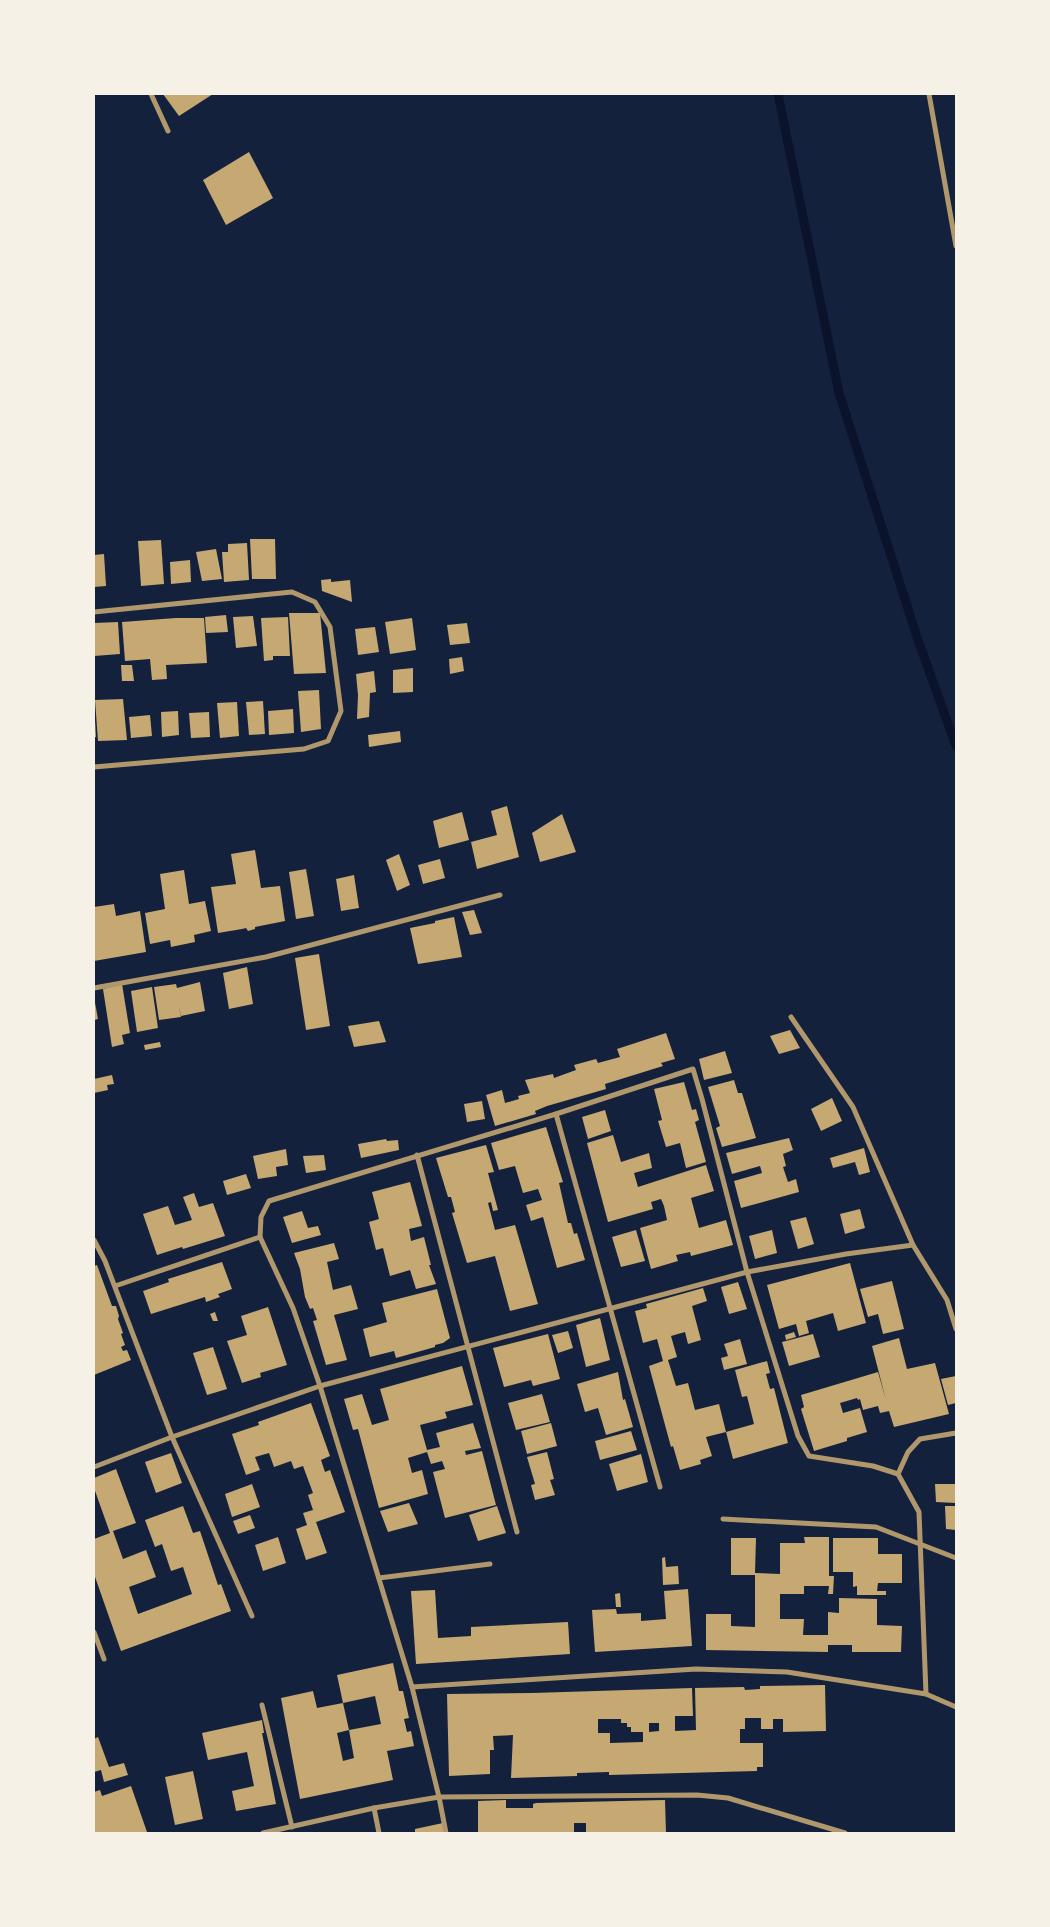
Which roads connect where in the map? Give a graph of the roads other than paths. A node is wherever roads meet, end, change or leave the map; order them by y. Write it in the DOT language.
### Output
graph roads {
  1 [pos="151,94"];
  2 [pos="929,94"];
  3 [pos="168,131"];
  4 [pos="956,246"];
  5 [pos="94,612"];
  6 [pos="94,766"];
  7 [pos="500,895"];
  8 [pos="94,988"];
  9 [pos="790,1017"];
  10 [pos="556,1114"];
  11 [pos="417,1155"];
  12 [pos="260,1238"];
  13 [pos="94,1240"];
  14 [pos="912,1245"];
  15 [pos="747,1272"];
  16 [pos="115,1286"];
  17 [pos="610,1308"];
  18 [pos="956,1329"];
  19 [pos="468,1347"];
  20 [pos="320,1386"];
  21 [pos="956,1433"];
  22 [pos="172,1437"];
  23 [pos="94,1467"];
  24 [pos="898,1474"];
  25 [pos="660,1487"];
  26 [pos="723,1518"];
  27 [pos="517,1532"];
  28 [pos="920,1544"];
  29 [pos="956,1558"];
  30 [pos="490,1564"];
  31 [pos="379,1578"];
  32 [pos="252,1616"];
  33 [pos="94,1632"];
  34 [pos="104,1660"];
  35 [pos="412,1687"];
  36 [pos="926,1694"];
  37 [pos="262,1705"];
  38 [pos="956,1706"];
  39 [pos="439,1797"];
  40 [pos="374,1808"];
  41 [pos="292,1827"];
  42 [pos="263,1833"];
  43 [pos="379,1833"];
  44 [pos="446,1833"];
  45 [pos="845,1833"];
  1 -- 3 [label="street"];
  2 -- 4 [label="street"];
  5 -- 6 [label="street"];
  7 -- 8 [label="street"];
  9 -- 14 [label="street"];
  10 -- 11 [label="street"];
  10 -- 15 [label="street"];
  10 -- 17 [label="street"];
  11 -- 12 [label="street"];
  11 -- 19 [label="street"];
  12 -- 16 [label="street"];
  12 -- 20 [label="street"];
  13 -- 16 [label="street"];
  14 -- 15 [label="street"];
  14 -- 18 [label="street"];
  15 -- 17 [label="street"];
  15 -- 24 [label="street"];
  16 -- 22 [label="street"];
  17 -- 19 [label="street"];
  17 -- 25 [label="street"];
  19 -- 20 [label="street"];
  19 -- 27 [label="street"];
  20 -- 22 [label="street"];
  20 -- 31 [label="street"];
  21 -- 24 [label="street"];
  22 -- 23 [label="street"];
  22 -- 32 [label="street"];
  24 -- 28 [label="street"];
  26 -- 28 [label="street"];
  28 -- 29 [label="street"];
  28 -- 36 [label="street"];
  30 -- 31 [label="street"];
  31 -- 35 [label="street"];
  33 -- 34 [label="street"];
  35 -- 36 [label="street"];
  35 -- 39 [label="street"];
  36 -- 38 [label="street"];
  37 -- 41 [label="street"];
  39 -- 40 [label="street"];
  39 -- 44 [label="street"];
  39 -- 45 [label="street"];
  40 -- 41 [label="street"];
  40 -- 43 [label="street"];
  41 -- 42 [label="street"];
}
